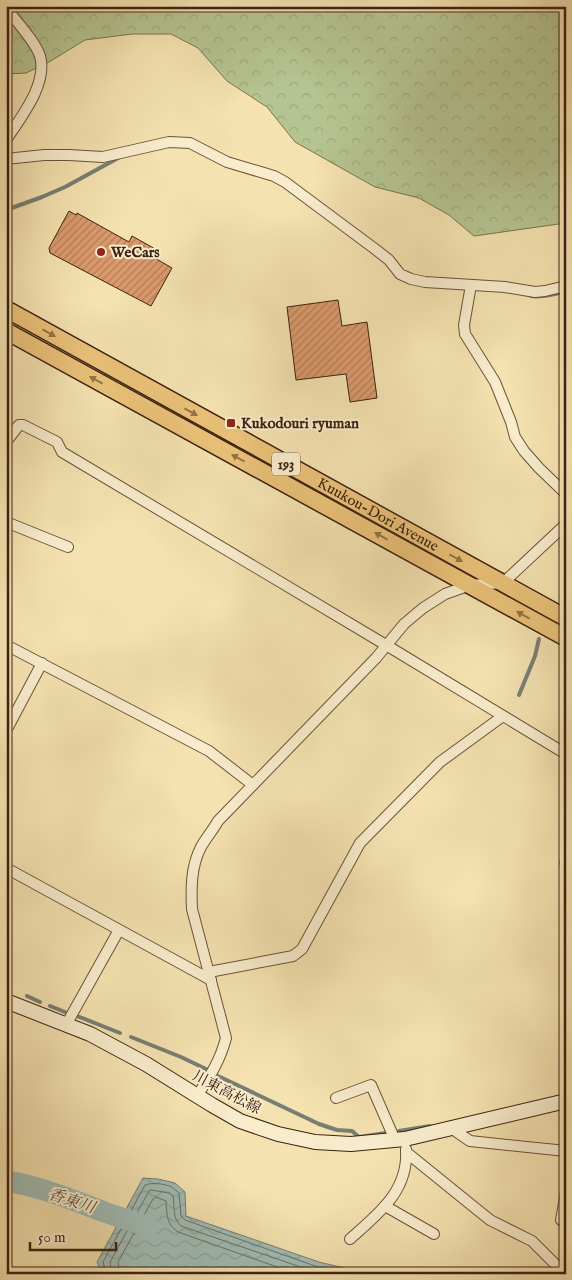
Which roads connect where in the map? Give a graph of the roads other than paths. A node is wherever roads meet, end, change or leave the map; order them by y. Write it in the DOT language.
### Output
graph roads {
  1 [pos="6,8"];
  2 [pos="6,140"];
  3 [pos="6,159"];
  4 [pos="471,285"];
  5 [pos="566,286"];
  6 [pos="6,309"];
  7 [pos="6,331"];
  8 [pos="11,427"];
  9 [pos="6,442"];
  10 [pos="566,494"];
  11 [pos="6,522"];
  12 [pos="566,524"];
  13 [pos="68,547"];
  14 [pos="503,584"];
  15 [pos="470,585"];
  16 [pos="566,618"];
  17 [pos="566,638"];
  18 [pos="6,645"];
  19 [pos="386,645"];
  20 [pos="42,663"];
  21 [pos="503,716"];
  22 [pos="6,732"];
  23 [pos="566,754"];
  24 [pos="253,785"];
  25 [pos="6,868"];
  26 [pos="120,930"];
  27 [pos="210,976"];
  28 [pos="6,1001"];
  29 [pos="66,1025"];
  30 [pos="197,1096"];
  31 [pos="336,1098"];
  32 [pos="566,1101"];
  33 [pos="451,1128"];
  34 [pos="402,1144"];
  35 [pos="566,1151"];
  36 [pos="566,1192"];
  37 [pos="385,1206"];
  38 [pos="561,1220"];
  39 [pos="434,1234"];
  40 [pos="350,1239"];
  41 [pos="565,1274"];
  1 -- 2 [label="street"];
  3 -- 4 [label="street"];
  4 -- 5 [label="street"];
  4 -- 10 [label="street"];
  6 -- 14 [label="highway, Kuukou-Dori Avenue / 193, one-way"];
  15 -- 7 [label="highway, Kuukou-Dori Avenue / 193, one-way"];
  8 -- 9 [label="street"];
  8 -- 19 [label="street"];
  11 -- 13 [label="street"];
  12 -- 14 [label="street"];
  14 -- 15 [label="street"];
  14 -- 16 [label="highway, Kuukou-Dori Avenue / 193"];
  17 -- 15 [label="highway, Kuukou-Dori Avenue / 193, one-way"];
  15 -- 19 [label="street"];
  18 -- 20 [label="street"];
  19 -- 21 [label="street"];
  19 -- 24 [label="street"];
  20 -- 22 [label="street"];
  20 -- 24 [label="street"];
  21 -- 23 [label="street"];
  21 -- 27 [label="street"];
  24 -- 27 [label="street"];
  25 -- 26 [label="street"];
  26 -- 27 [label="street"];
  26 -- 29 [label="street"];
  27 -- 30 [label="street"];
  28 -- 29 [label="main road, 川東高松線"];
  29 -- 30 [label="main road, 川東高松線"];
  30 -- 34 [label="main road, 川東高松線"];
  31 -- 34 [label="street"];
  32 -- 33 [label="main road, 川東高松線"];
  33 -- 34 [label="main road, 川東高松線"];
  33 -- 35 [label="street"];
  34 -- 37 [label="street"];
  34 -- 41 [label="street"];
  36 -- 38 [label="street"];
  37 -- 39 [label="street"];
  37 -- 40 [label="street"];
}
